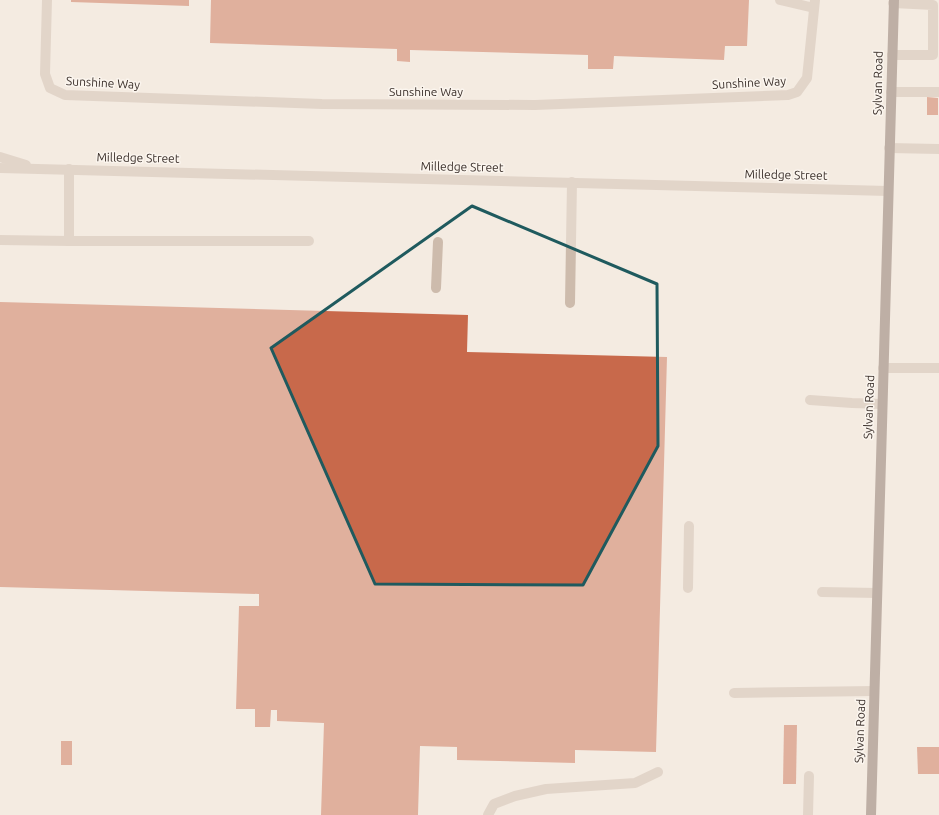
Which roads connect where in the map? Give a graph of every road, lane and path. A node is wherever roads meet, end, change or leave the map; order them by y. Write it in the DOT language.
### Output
graph roads {
  1 [pos="47,0"];
  2 [pos="780,0"];
  3 [pos="894,1"];
  4 [pos="814,4"];
  5 [pos="892,55"];
  6 [pos="891,92"];
  7 [pos="939,92"];
  8 [pos="889,148"];
  9 [pos="939,149"];
  10 [pos="0,157"];
  11 [pos="0,168"];
  12 [pos="35,168"];
  13 [pos="69,169"];
  14 [pos="572,182"];
  15 [pos="888,191"];
  16 [pos="0,240"];
  17 [pos="69,241"];
  18 [pos="309,241"];
  19 [pos="438,242"];
  20 [pos="436,288"];
  21 [pos="570,303"];
  22 [pos="883,368"];
  23 [pos="939,368"];
  24 [pos="810,400"];
  25 [pos="882,404"];
  26 [pos="689,526"];
  27 [pos="688,588"];
  28 [pos="822,592"];
  29 [pos="877,593"];
  30 [pos="874,691"];
  31 [pos="734,693"];
  32 [pos="658,772"];
  33 [pos="809,776"];
  34 [pos="488,815"];
  35 [pos="808,815"];
  36 [pos="871,815"];
  1 -- 4 [label="street, Sunshine Way"];
  2 -- 4 [label="street"];
  3 -- 5 [label="main road, Sylvan Road"];
  3 -- 5 [label="street"];
  5 -- 6 [label="main road, Sylvan Road"];
  6 -- 7 [label="street"];
  6 -- 8 [label="main road, Sylvan Road"];
  8 -- 9 [label="street"];
  8 -- 15 [label="main road, Sylvan Road"];
  10 -- 12 [label="street, Milledge Street"];
  11 -- 12 [label="street, Milledge Street"];
  12 -- 13 [label="street, Milledge Street"];
  13 -- 14 [label="street, Milledge Street"];
  13 -- 17 [label="street"];
  14 -- 15 [label="street, Milledge Street"];
  14 -- 21 [label="street"];
  15 -- 22 [label="main road, Sylvan Road"];
  16 -- 17 [label="street"];
  17 -- 18 [label="street"];
  19 -- 20 [label="street"];
  22 -- 23 [label="street"];
  22 -- 25 [label="main road, Sylvan Road"];
  24 -- 25 [label="street"];
  25 -- 29 [label="main road, Sylvan Road"];
  26 -- 27 [label="street"];
  28 -- 29 [label="street"];
  29 -- 30 [label="main road, Sylvan Road"];
  30 -- 31 [label="street"];
  30 -- 36 [label="main road, Sylvan Road"];
  32 -- 34 [label="street"];
  33 -- 35 [label="street"];
}
